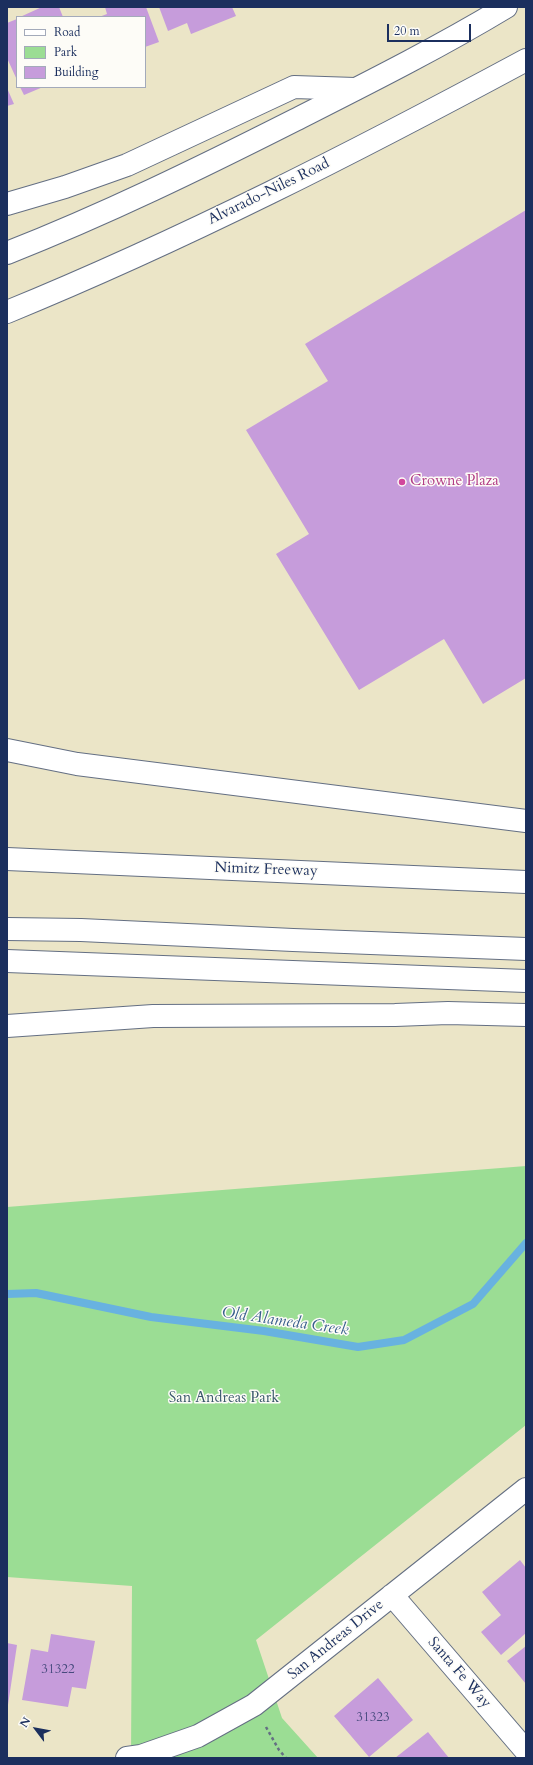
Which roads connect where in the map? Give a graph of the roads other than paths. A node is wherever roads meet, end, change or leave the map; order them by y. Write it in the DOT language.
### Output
graph roads {
  1 [pos="506,7"];
  2 [pos="526,60"];
  3 [pos="355,89"];
  4 [pos="7,204"];
  5 [pos="7,254"];
  6 [pos="7,312"];
  7 [pos="7,750"];
  8 [pos="526,820"];
  9 [pos="7,859"];
  10 [pos="526,882"];
  11 [pos="7,929"];
  12 [pos="526,949"];
  13 [pos="7,961"];
  14 [pos="526,981"];
  15 [pos="526,1016"];
  16 [pos="7,1026"];
  17 [pos="526,1489"];
  18 [pos="392,1595"];
  19 [pos="526,1751"];
  20 [pos="127,1758"];
  1 -- 3 [label="main road"];
  2 -- 6 [label="main road, Alvarado-Niles Road"];
  3 -- 4 [label="main road"];
  3 -- 5 [label="main road"];
  7 -- 8 [label="main road"];
  9 -- 10 [label="main road, Nimitz Freeway"];
  11 -- 12 [label="main road"];
  13 -- 14 [label="main road"];
  15 -- 16 [label="main road"];
  17 -- 18 [label="main road, San Andreas Drive"];
  18 -- 19 [label="main road, Santa Fe Way"];
  18 -- 20 [label="main road, San Andreas Drive"];
}
